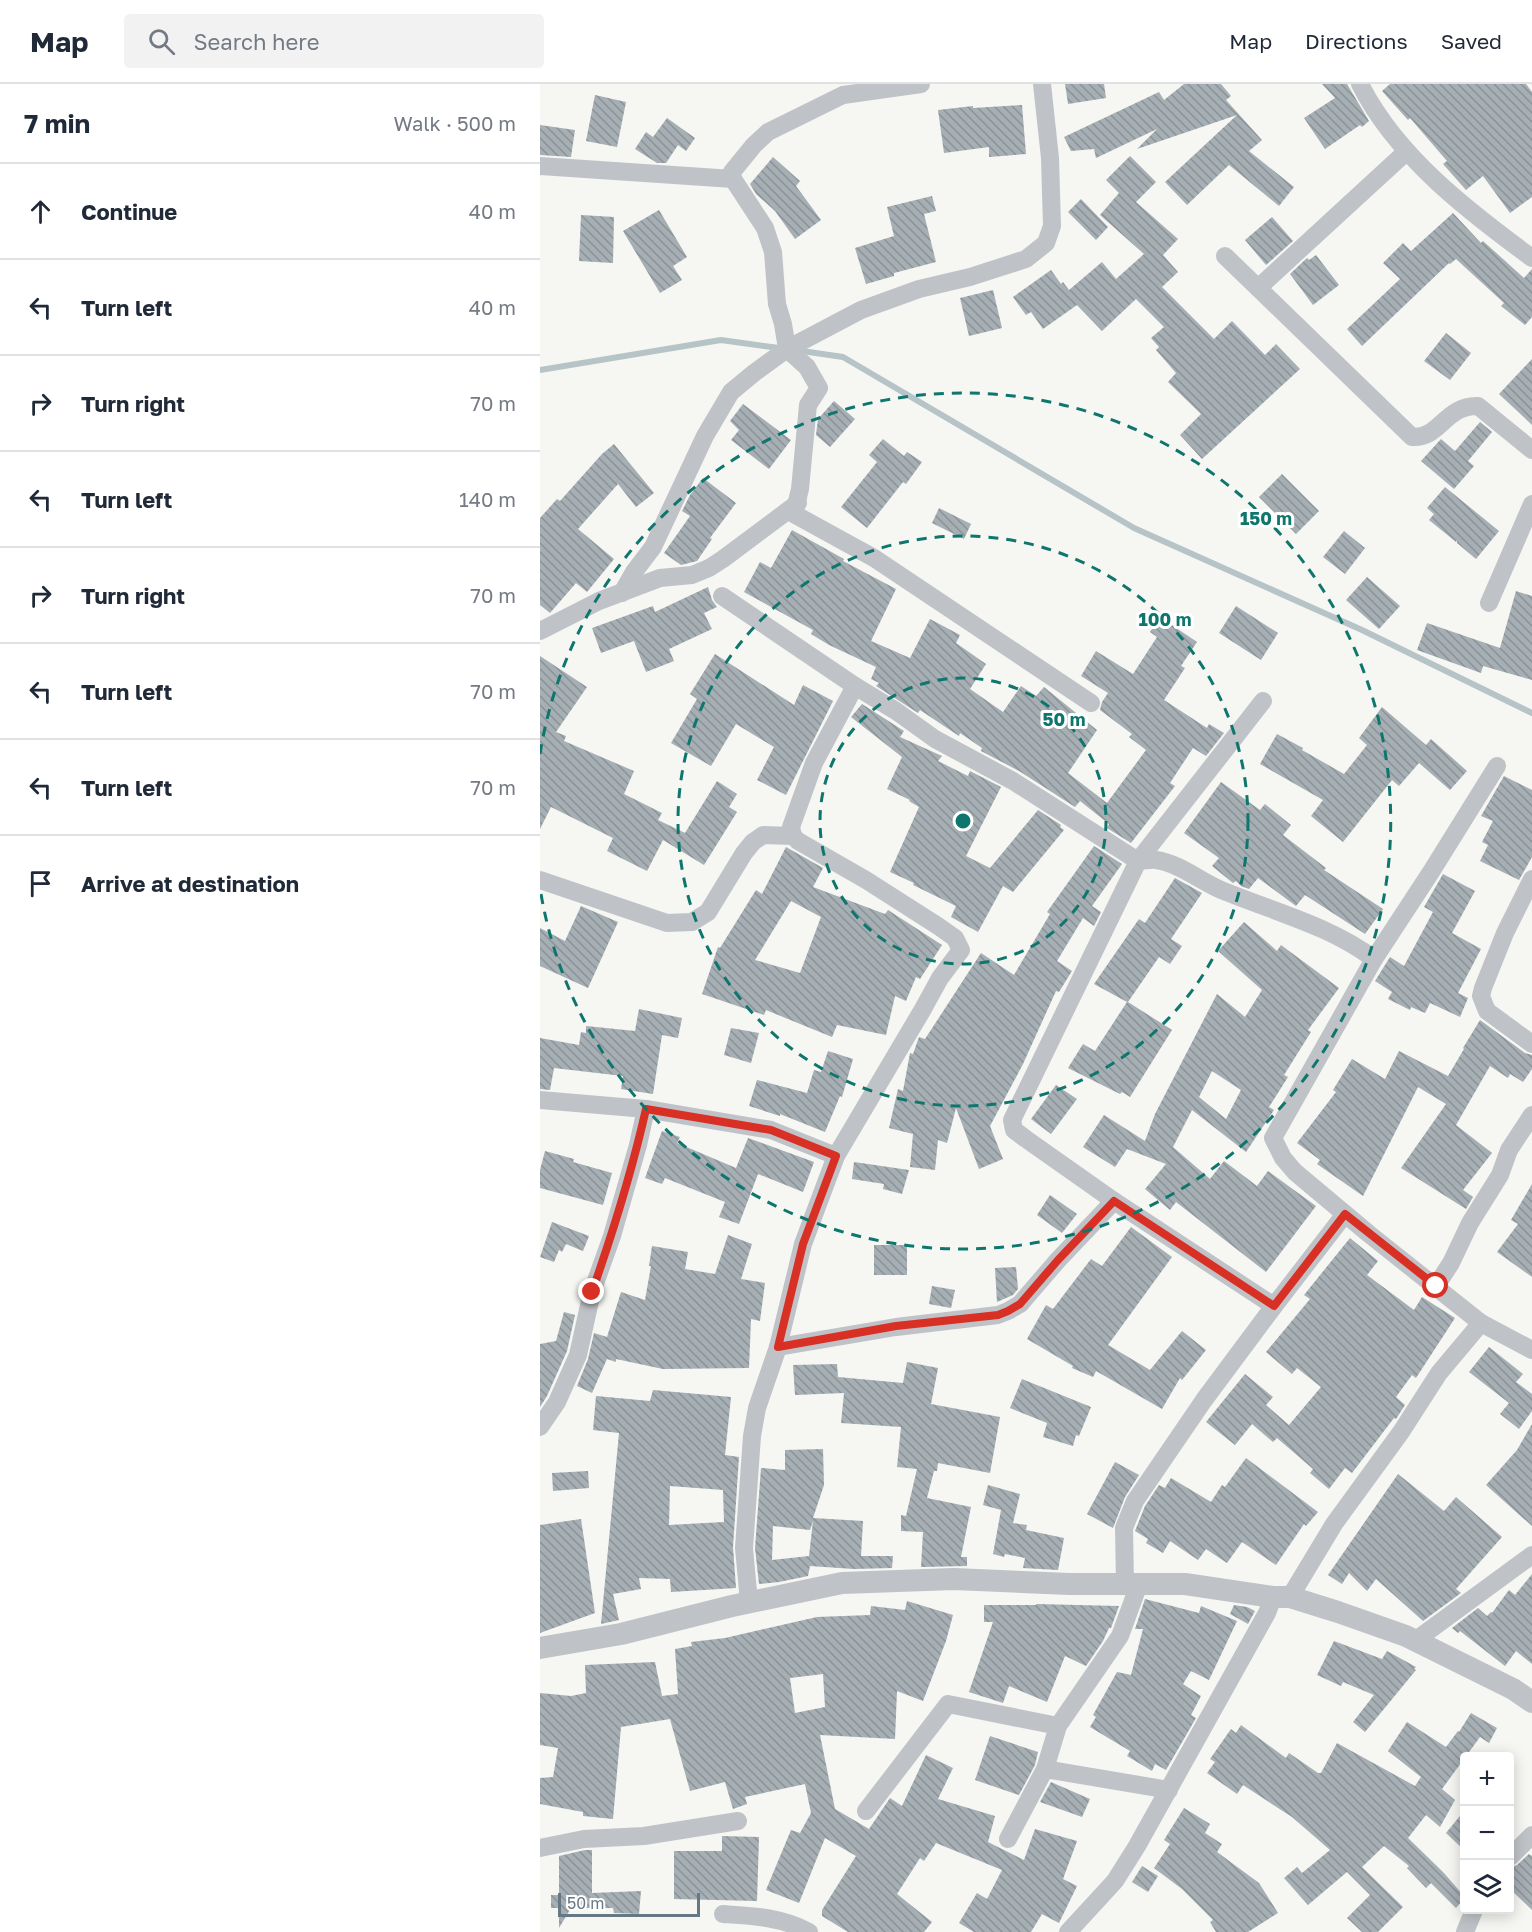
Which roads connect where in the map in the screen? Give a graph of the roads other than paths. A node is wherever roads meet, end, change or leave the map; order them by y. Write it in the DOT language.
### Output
graph roads {
  1 [pos="921,84"];
  2 [pos="1042,84"];
  3 [pos="1360,84"];
  4 [pos="1406,152"];
  5 [pos="540,166"];
  6 [pos="733,179"];
  7 [pos="1225,256"];
  8 [pos="1532,258"];
  9 [pos="1258,288"];
  10 [pos="787,349"];
  11 [pos="1532,450"];
  12 [pos="798,503"];
  13 [pos="1532,504"];
  14 [pos="622,592"];
  15 [pos="722,596"];
  16 [pos="1489,603"];
  17 [pos="540,631"];
  18 [pos="855,686"];
  19 [pos="1263,701"];
  20 [pos="1091,703"];
  21 [pos="1497,766"];
  22 [pos="793,836"];
  23 [pos="1138,861"];
  24 [pos="1532,879"];
  25 [pos="540,880"];
  26 [pos="1374,959"];
  27 [pos="1532,1044"];
  28 [pos="540,1100"];
  29 [pos="646,1109"];
  30 [pos="1532,1115"];
  31 [pos="836,1156"];
  32 [pos="1114,1201"];
  33 [pos="1345,1214"];
  34 [pos="1436,1286"];
  35 [pos="1274,1306"];
  36 [pos="1481,1323"];
  37 [pos="778,1347"];
  38 [pos="1532,1350"];
  39 [pos="540,1427"];
  40 [pos="1532,1555"];
  41 [pos="1132,1584"];
  42 [pos="1282,1597"];
  43 [pos="749,1602"];
  44 [pos="1416,1640"];
  45 [pos="540,1648"];
  46 [pos="1532,1702"];
  47 [pos="1058,1726"];
  48 [pos="1046,1769"];
  49 [pos="1169,1790"];
  50 [pos="866,1811"];
  51 [pos="738,1821"];
  52 [pos="1532,1835"];
  53 [pos="1008,1839"];
  54 [pos="540,1848"];
  55 [pos="1514,1852"];
  56 [pos="723,1914"];
  57 [pos="1472,1914"];
  58 [pos="1074,1930"];
  59 [pos="809,1932"];
  60 [pos="1465,1932"];
  1 -- 6 [label="street"];
  2 -- 10 [label="street"];
  3 -- 4 [label="street"];
  4 -- 8 [label="street"];
  4 -- 9 [label="street"];
  5 -- 6 [label="street"];
  6 -- 10 [label="street"];
  7 -- 9 [label="street"];
  9 -- 11 [label="street"];
  10 -- 12 [label="street"];
  10 -- 14 [label="street"];
  12 -- 14 [label="street"];
  12 -- 20 [label="street"];
  13 -- 16 [label="street"];
  14 -- 17 [label="street"];
  15 -- 18 [label="street"];
  18 -- 22 [label="street"];
  18 -- 23 [label="street"];
  19 -- 23 [label="street"];
  21 -- 26 [label="street"];
  22 -- 25 [label="street"];
  22 -- 31 [label="street"];
  23 -- 26 [label="street"];
  23 -- 32 [label="street"];
  24 -- 27 [label="street"];
  26 -- 33 [label="street"];
  28 -- 29 [label="street"];
  29 -- 31 [label="street"];
  29 -- 39 [label="street"];
  30 -- 34 [label="street"];
  31 -- 37 [label="street"];
  32 -- 35 [label="street"];
  32 -- 37 [label="street"];
  33 -- 34 [label="street"];
  33 -- 35 [label="street"];
  34 -- 36 [label="street"];
  35 -- 41 [label="street"];
  36 -- 38 [label="street"];
  36 -- 42 [label="street"];
  37 -- 43 [label="street"];
  40 -- 44 [label="street"];
  41 -- 42 [label="street"];
  41 -- 43 [label="street"];
  41 -- 47 [label="street"];
  42 -- 44 [label="street"];
  42 -- 49 [label="street"];
  43 -- 45 [label="street"];
  44 -- 46 [label="street"];
  47 -- 48 [label="street"];
  47 -- 50 [label="street"];
  48 -- 49 [label="street"];
  48 -- 53 [label="street"];
  49 -- 58 [label="street"];
  51 -- 54 [label="street"];
  52 -- 55 [label="street"];
  56 -- 59 [label="street"];
  57 -- 60 [label="street"];
}
